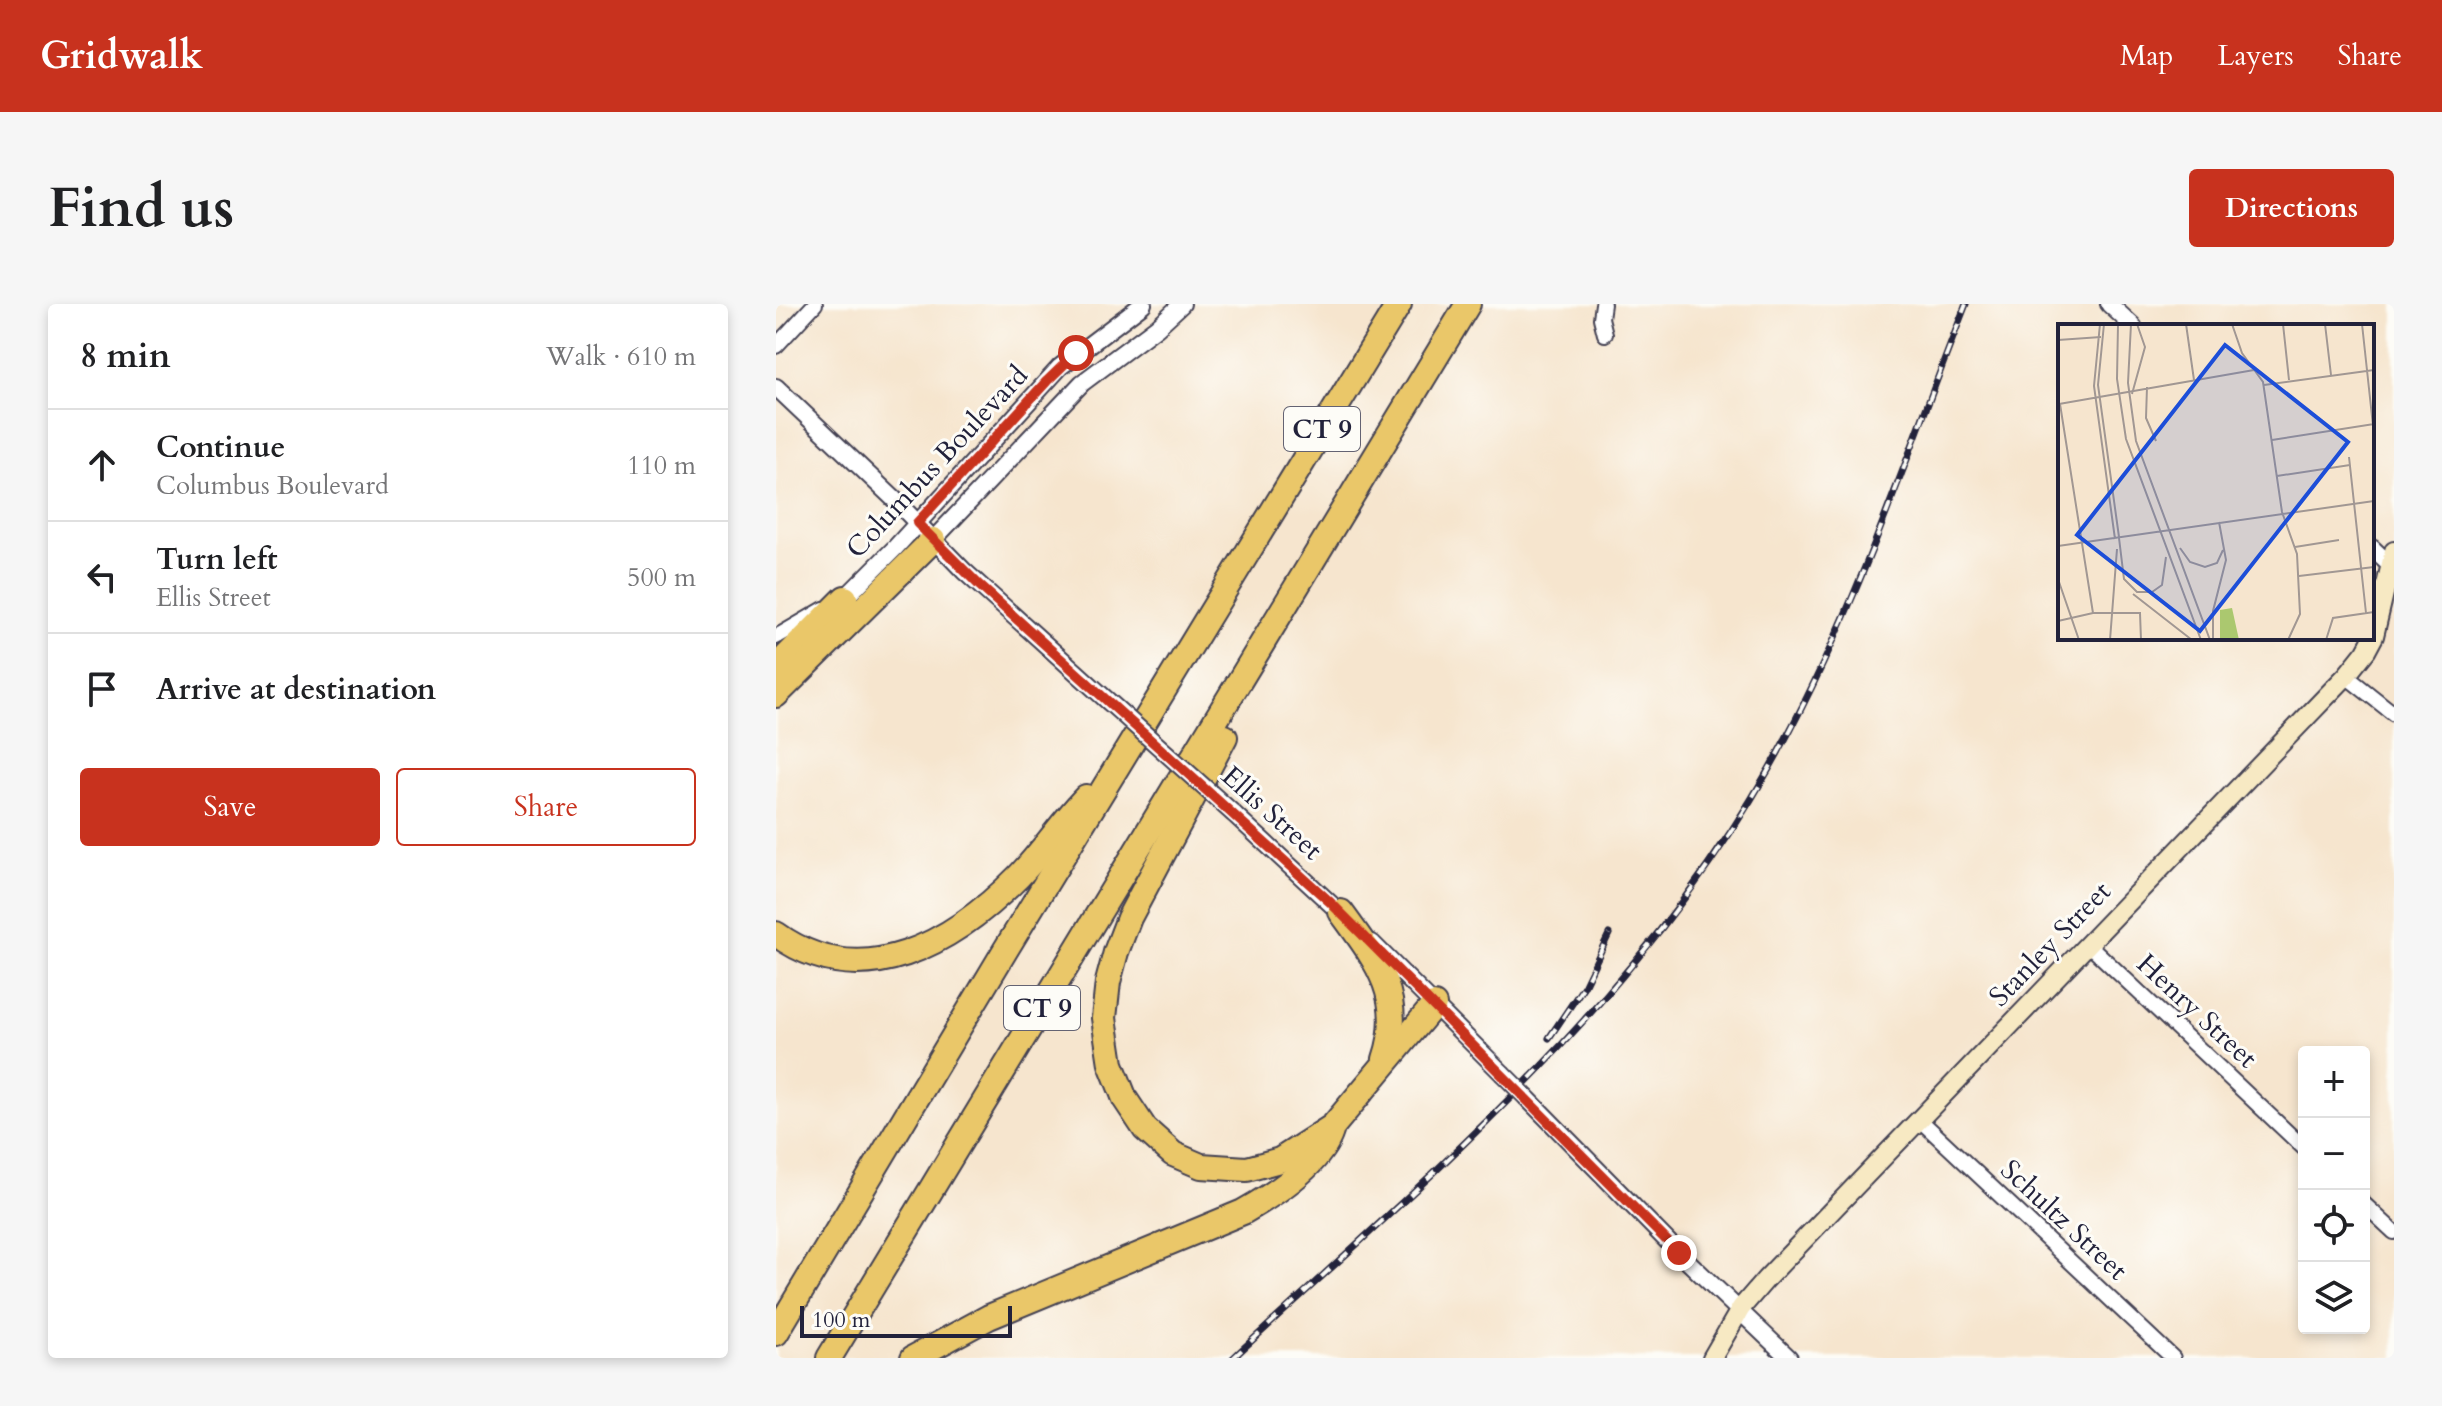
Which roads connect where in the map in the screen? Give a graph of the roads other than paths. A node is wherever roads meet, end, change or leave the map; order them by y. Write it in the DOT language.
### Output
graph roads {
  1 [pos="815,304"];
  2 [pos="1143,304"];
  3 [pos="1182,304"];
  4 [pos="1399,304"];
  5 [pos="1468,304"];
  6 [pos="1603,304"];
  7 [pos="2109,304"];
  8 [pos="2131,324"];
  9 [pos="1605,334"];
  10 [pos="776,346"];
  11 [pos="776,387"];
  12 [pos="925,532"];
  13 [pos="2374,549"];
  14 [pos="2392,558"];
  15 [pos="845,598"];
  16 [pos="2374,632"];
  17 [pos="776,637"];
  18 [pos="2372,640"];
  19 [pos="1255,657"];
  20 [pos="776,667"];
  21 [pos="2346,676"];
  22 [pos="776,695"];
  23 [pos="2394,714"];
  24 [pos="1119,764"];
  25 [pos="1341,912"];
  26 [pos="776,934"];
  27 [pos="2089,945"];
  28 [pos="1434,1005"];
  29 [pos="1381,1069"];
  30 [pos="1920,1120"];
  31 [pos="1333,1126"];
  32 [pos="2298,1142"];
  33 [pos="2370,1210"];
  34 [pos="2394,1232"];
  35 [pos="1739,1311"];
  36 [pos="776,1333"];
  37 [pos="829,1358"];
  38 [pos="913,1358"];
  39 [pos="1712,1358"];
  40 [pos="1789,1358"];
  41 [pos="2173,1358"];
  1 -- 10 [label="street"];
  2 -- 12 [label="street, Columbus Boulevard"];
  3 -- 12 [label="street, Columbus Boulevard"];
  4 -- 24 [label="highway, CT 9"];
  5 -- 19 [label="highway, CT 9"];
  6 -- 9 [label="street"];
  7 -- 8 [label="street"];
  11 -- 12 [label="street, Ellis Street"];
  12 -- 15 [label="street, Columbus Boulevard"];
  12 -- 22 [label="highway"];
  12 -- 25 [label="street, Ellis Street, bridge"];
  13 -- 14 [label="street"];
  14 -- 16 [label="main road, Stanley Street"];
  15 -- 17 [label="street"];
  15 -- 20 [label="highway"];
  18 -- 21 [label="main road, Stanley Street"];
  19 -- 31 [label="highway"];
  19 -- 37 [label="highway, CT 9"];
  21 -- 23 [label="street"];
  21 -- 27 [label="main road, Stanley Street"];
  24 -- 26 [label="highway"];
  24 -- 36 [label="highway, CT 9"];
  25 -- 28 [label="street, Ellis Street"];
  25 -- 29 [label="highway"];
  27 -- 30 [label="main road, Stanley Street"];
  27 -- 32 [label="street, Henry Street"];
  28 -- 29 [label="highway"];
  28 -- 35 [label="street, Ellis Street, bridge"];
  29 -- 31 [label="highway"];
  30 -- 35 [label="main road, Stanley Street"];
  30 -- 41 [label="street, Schultz Street"];
  31 -- 38 [label="highway"];
  33 -- 34 [label="street"];
  35 -- 39 [label="main road, Stanley Street"];
  35 -- 40 [label="street, Ellis Street"];
}
